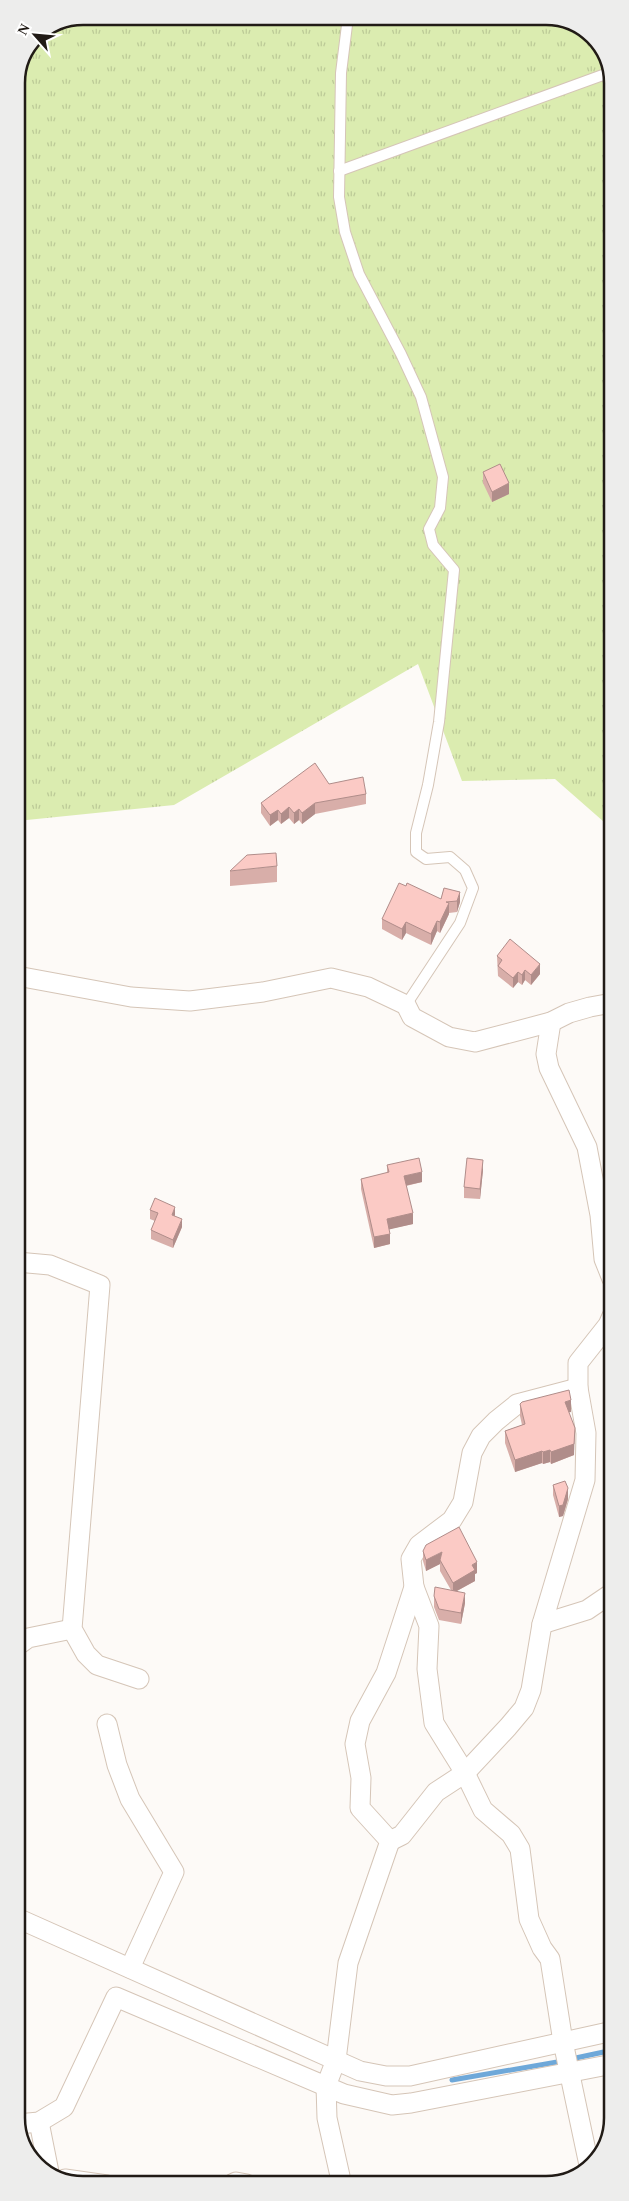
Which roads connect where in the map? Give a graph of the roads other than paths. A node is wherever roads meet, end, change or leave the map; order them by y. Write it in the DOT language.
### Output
graph roads {
  1 [pos="347,25"];
  2 [pos="603,75"];
  3 [pos="339,171"];
  4 [pos="25,977"];
  5 [pos="406,1005"];
  6 [pos="604,1005"];
  7 [pos="551,1022"];
  8 [pos="604,1259"];
  9 [pos="25,1263"];
  10 [pos="604,1330"];
  11 [pos="578,1388"];
  12 [pos="414,1587"];
  13 [pos="604,1599"];
  14 [pos="542,1624"];
  15 [pos="72,1629"];
  16 [pos="25,1640"];
  17 [pos="139,1679"];
  18 [pos="107,1724"];
  19 [pos="465,1773"];
  20 [pos="390,1840"];
  21 [pos="25,1921"];
  22 [pos="130,1968"];
  23 [pos="604,2034"];
  24 [pos="563,2042"];
  25 [pos="336,2060"];
  26 [pos="604,2066"];
  27 [pos="570,2073"];
  28 [pos="326,2086"];
  29 [pos="38,2122"];
  30 [pos="25,2123"];
  31 [pos="588,2158"];
  32 [pos="47,2163"];
  33 [pos="340,2176"];
  1 -- 3 [label="lane"];
  2 -- 3 [label="lane"];
  3 -- 5 [label="lane"];
  4 -- 5 [label="street"];
  5 -- 7 [label="street"];
  6 -- 7 [label="street"];
  7 -- 8 [label="street"];
  9 -- 15 [label="street"];
  10 -- 11 [label="street"];
  11 -- 12 [label="street"];
  11 -- 14 [label="street"];
  12 -- 19 [label="street"];
  12 -- 20 [label="street"];
  13 -- 14 [label="street"];
  14 -- 19 [label="street"];
  15 -- 16 [label="street"];
  15 -- 17 [label="street"];
  18 -- 22 [label="street"];
  19 -- 20 [label="street"];
  19 -- 24 [label="street"];
  20 -- 25 [label="street"];
  21 -- 22 [label="street"];
  22 -- 25 [label="street"];
  23 -- 24 [label="street"];
  24 -- 25 [label="street"];
  24 -- 27 [label="street"];
  25 -- 28 [label="street"];
  26 -- 27 [label="street"];
  27 -- 28 [label="street"];
  27 -- 31 [label="street"];
  28 -- 29 [label="street"];
  28 -- 33 [label="street"];
  29 -- 30 [label="street"];
  29 -- 32 [label="street"];
}
